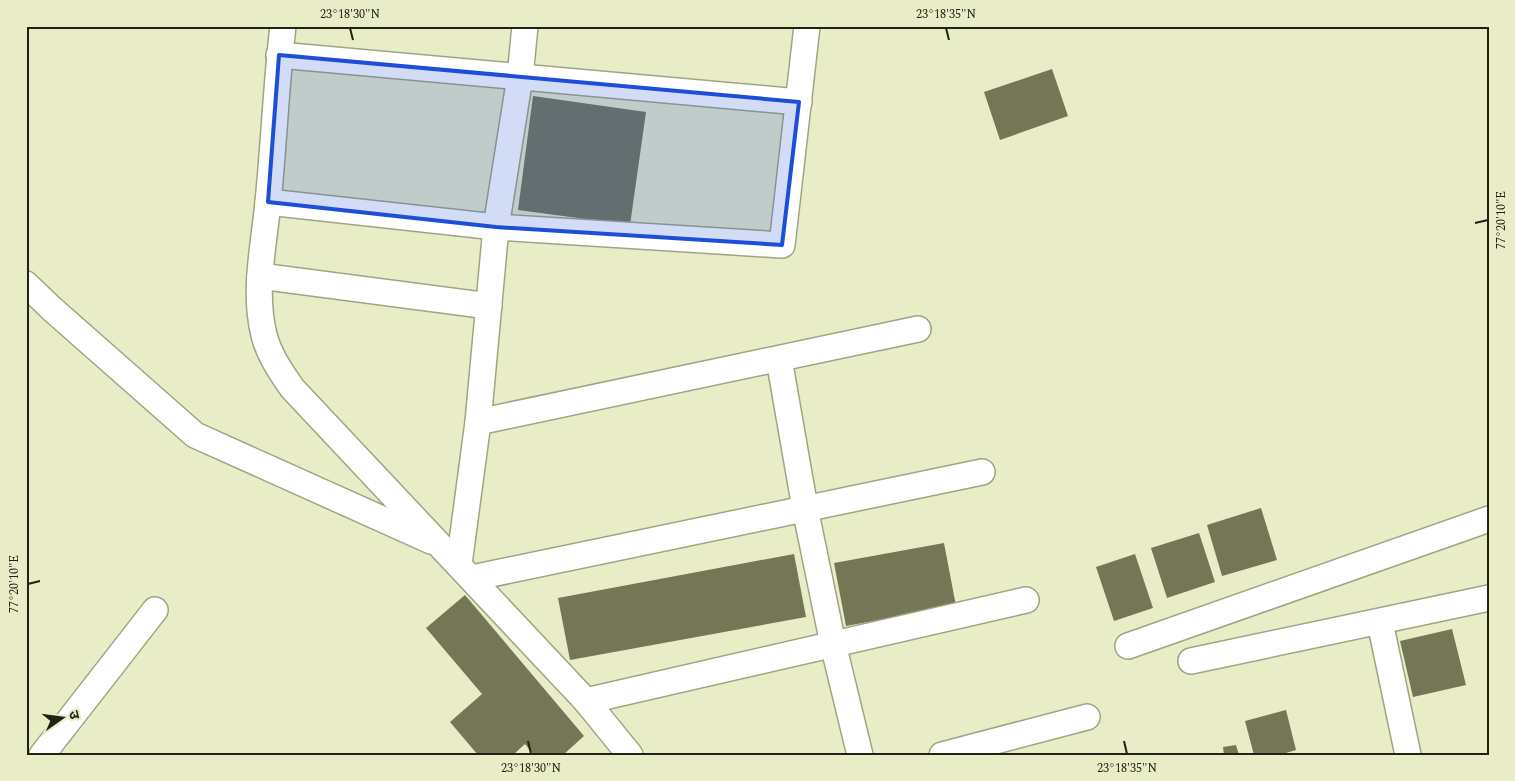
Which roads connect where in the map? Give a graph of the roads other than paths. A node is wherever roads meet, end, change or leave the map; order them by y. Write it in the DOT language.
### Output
graph roads {
  1 [pos="283,26"];
  2 [pos="525,26"];
  3 [pos="807,26"];
  4 [pos="279,55"];
  5 [pos="520,77"];
  6 [pos="799,102"];
  7 [pos="268,202"];
  8 [pos="496,227"];
  9 [pos="260,276"];
  10 [pos="26,284"];
  11 [pos="489,306"];
  12 [pos="918,329"];
  13 [pos="779,359"];
  14 [pos="478,422"];
  15 [pos="982,472"];
  16 [pos="805,508"];
  17 [pos="1489,519"];
  18 [pos="441,545"];
  19 [pos="465,571"];
  20 [pos="1489,598"];
  21 [pos="1026,600"];
  22 [pos="155,610"];
  23 [pos="1229,610"];
  24 [pos="1380,622"];
  25 [pos="833,644"];
  26 [pos="1128,646"];
  27 [pos="1241,651"];
  28 [pos="1191,661"];
  29 [pos="586,701"];
  30 [pos="1088,717"];
  31 [pos="42,755"];
  32 [pos="630,755"];
  33 [pos="860,755"];
  34 [pos="942,755"];
  35 [pos="1408,755"];
  1 -- 4 [label="street"];
  2 -- 5 [label="street"];
  3 -- 6 [label="street"];
  4 -- 5 [label="street"];
  4 -- 7 [label="street"];
  5 -- 6 [label="street"];
  5 -- 8 [label="street"];
  6 -- 8 [label="street"];
  7 -- 8 [label="street"];
  7 -- 9 [label="street"];
  8 -- 11 [label="street"];
  9 -- 11 [label="street"];
  9 -- 18 [label="street"];
  10 -- 18 [label="street"];
  11 -- 14 [label="street"];
  12 -- 13 [label="street"];
  13 -- 14 [label="street"];
  13 -- 16 [label="street"];
  14 -- 19 [label="street"];
  15 -- 16 [label="street"];
  16 -- 19 [label="street"];
  16 -- 25 [label="street"];
  17 -- 23 [label="street"];
  18 -- 19 [label="street"];
  19 -- 29 [label="street"];
  20 -- 24 [label="street"];
  21 -- 25 [label="street"];
  22 -- 31 [label="street"];
  23 -- 26 [label="street"];
  23 -- 27 [label="street"];
  24 -- 27 [label="street"];
  24 -- 35 [label="street"];
  25 -- 29 [label="street"];
  25 -- 33 [label="street"];
  27 -- 28 [label="street"];
  29 -- 32 [label="street"];
  30 -- 34 [label="street"];
}
